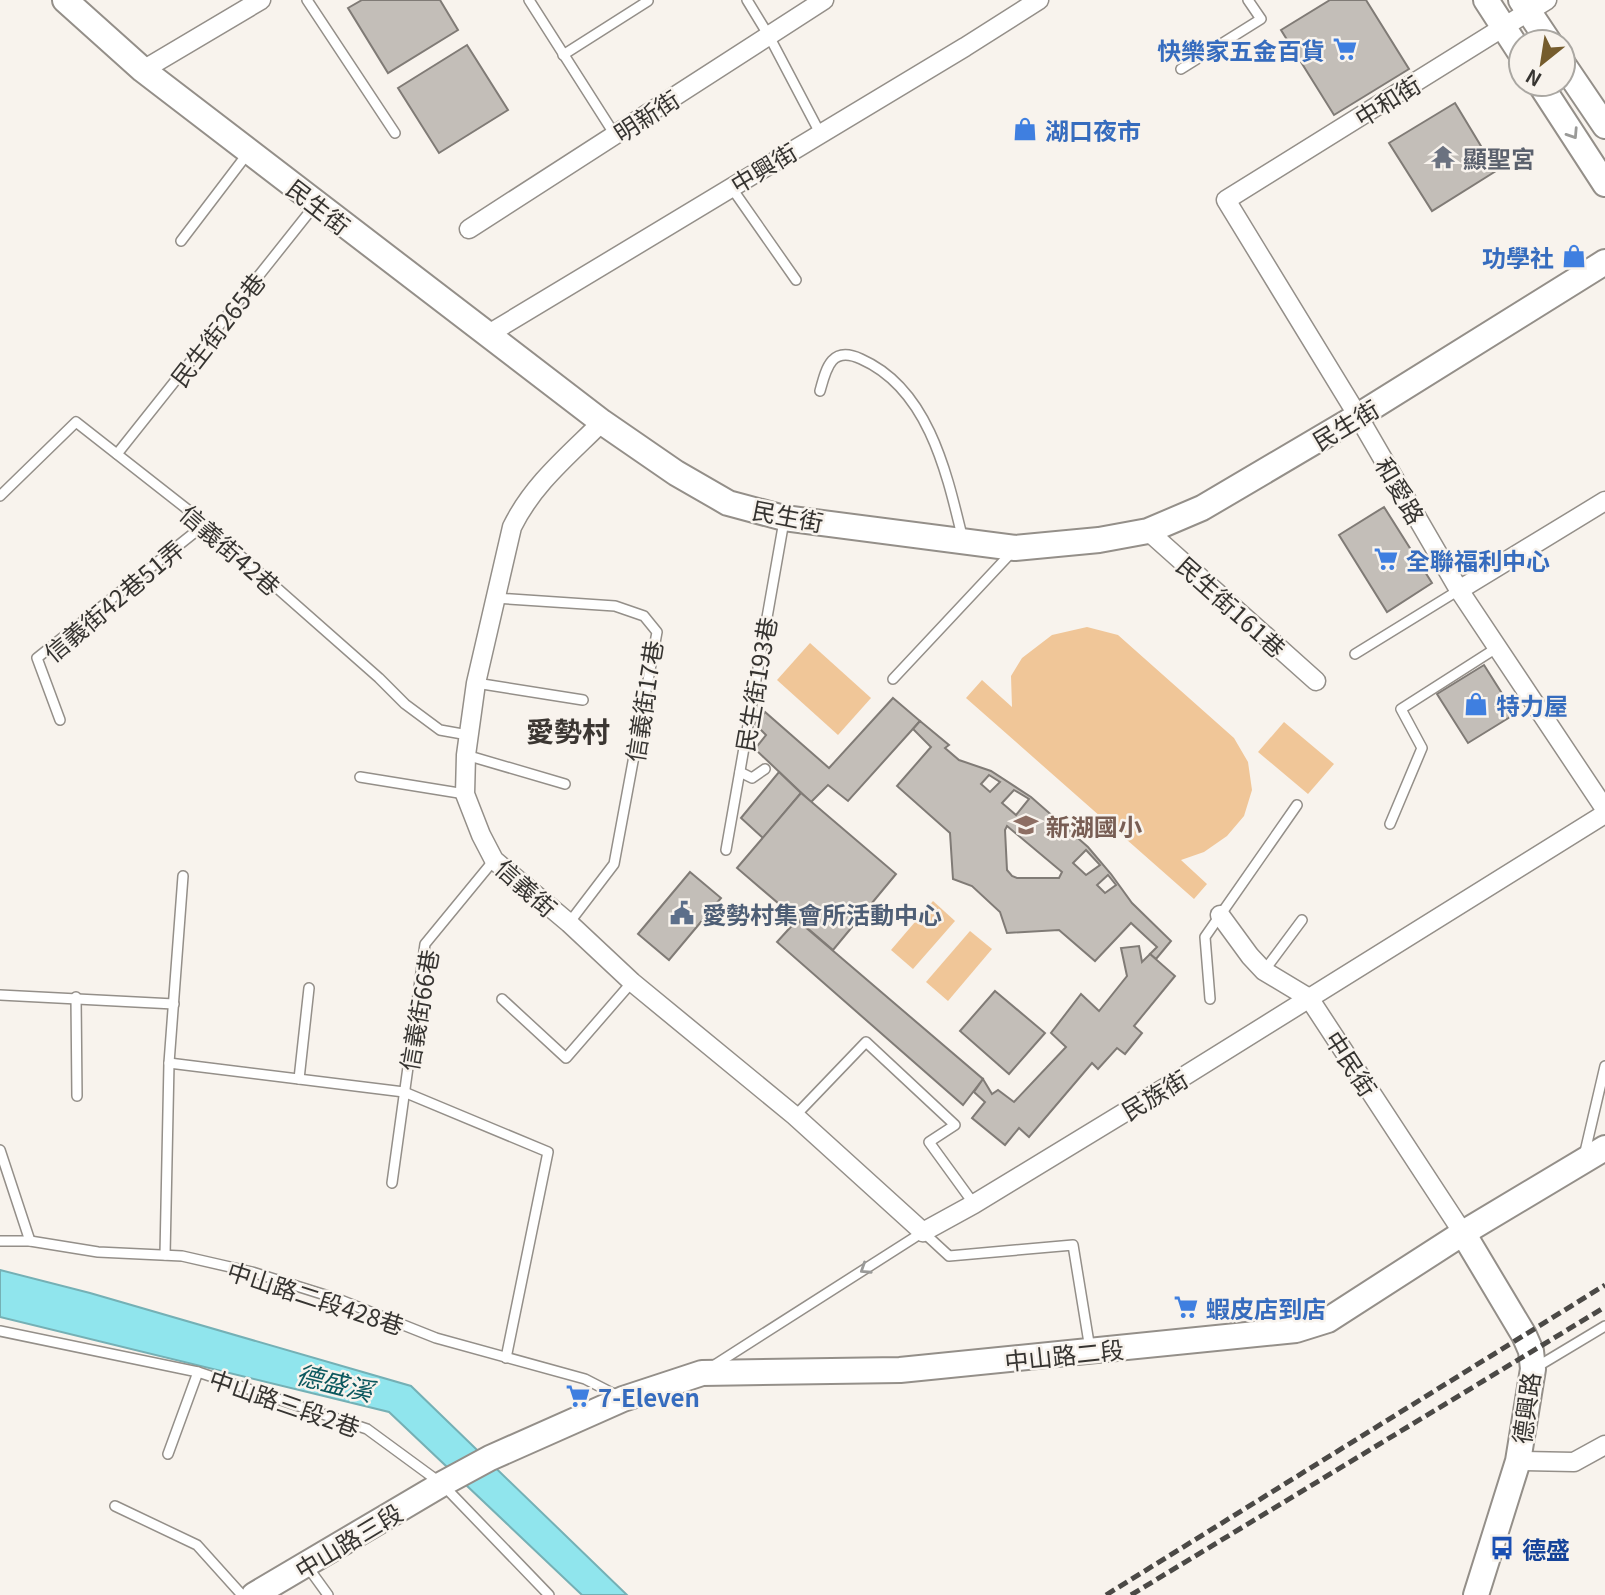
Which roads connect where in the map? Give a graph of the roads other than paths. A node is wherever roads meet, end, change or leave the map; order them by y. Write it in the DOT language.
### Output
graph roads {
  1 [pos="65,0"];
  2 [pos="261,0"];
  3 [pos="307,0"];
  4 [pos="529,0"];
  5 [pos="747,0"];
  6 [pos="824,0"];
  7 [pos="1039,0"];
  8 [pos="1248,0"];
  9 [pos="1486,0"];
  10 [pos="648,1"];
  11 [pos="1532,4"];
  12 [pos="1503,27"];
  13 [pos="1543,28"];
  14 [pos="1507,33"];
  15 [pos="769,36"];
  16 [pos="563,55"];
  17 [pos="1181,69"];
  18 [pos="143,70"];
  19 [pos="1577,85"];
  20 [pos="1549,98"];
  21 [pos="1605,126"];
  22 [pos="395,133"];
  23 [pos="820,133"];
  24 [pos="615,135"];
  25 [pos="249,152"];
  26 [pos="1605,184"];
  27 [pos="731,187"];
  28 [pos="1226,200"];
  29 [pos="316,204"];
  30 [pos="469,229"];
  31 [pos="181,241"];
  32 [pos="1605,262"];
  33 [pos="796,280"];
  34 [pos="487,335"];
  35 [pos="820,391"];
  36 [pos="1358,416"];
  37 [pos="602,422"];
  38 [pos="117,454"];
  39 [pos="0,496"];
  40 [pos="1605,501"];
  41 [pos="784,518"];
  42 [pos="204,525"];
  43 [pos="1148,531"];
  44 [pos="964,541"];
  45 [pos="1015,548"];
  46 [pos="1459,590"];
  47 [pos="495,598"];
  48 [pos="1497,647"];
  49 [pos="1354,654"];
  50 [pos="893,679"];
  51 [pos="1316,681"];
  52 [pos="476,683"];
  53 [pos="583,700"];
  54 [pos="60,720"];
  55 [pos="468,735"];
  56 [pos="466,755"];
  57 [pos="765,769"];
  58 [pos="740,772"];
  59 [pos="360,777"];
  60 [pos="565,784"];
  61 [pos="465,794"];
  62 [pos="1297,804"];
  63 [pos="1605,812"];
  64 [pos="1390,824"];
  65 [pos="726,850"];
  66 [pos="494,860"];
  67 [pos="183,876"];
  68 [pos="1220,915"];
  69 [pos="1302,920"];
  70 [pos="569,923"];
  71 [pos="1264,971"];
  72 [pos="632,982"];
  73 [pos="309,988"];
  74 [pos="0,995"];
  75 [pos="76,997"];
  76 [pos="1309,998"];
  77 [pos="502,999"];
  78 [pos="1210,999"];
  79 [pos="174,1004"];
  80 [pos="169,1063"];
  81 [pos="1605,1066"];
  82 [pos="299,1079"];
  83 [pos="404,1092"];
  84 [pos="77,1096"];
  85 [pos="795,1116"];
  86 [pos="1605,1148"];
  87 [pos="0,1150"];
  88 [pos="1582,1163"];
  89 [pos="392,1183"];
  90 [pos="974,1204"];
  91 [pos="923,1232"];
  92 [pos="1463,1233"];
  93 [pos="0,1241"];
  94 [pos="30,1241"];
  95 [pos="165,1255"];
  96 [pos="1605,1326"];
  97 [pos="0,1331"];
  98 [pos="1090,1351"];
  99 [pos="506,1358"];
  100 [pos="1533,1369"];
  101 [pos="198,1372"];
  102 [pos="702,1373"];
  103 [pos="622,1399"];
  104 [pos="1605,1445"];
  105 [pos="168,1454"];
  106 [pos="490,1458"];
  107 [pos="1518,1461"];
  108 [pos="442,1484"];
  109 [pos="115,1506"];
  110 [pos="306,1565"];
  111 [pos="242,1595"];
  112 [pos="254,1595"];
  113 [pos="328,1595"];
  114 [pos="549,1595"];
  115 [pos="1476,1595"];
  1 -- 18 [label="street, 民生街"];
  2 -- 18 [label="street"];
  3 -- 22 [label="lane"];
  4 -- 16 [label="lane"];
  5 -- 15 [label="lane"];
  6 -- 15 [label="street, 明新街"];
  7 -- 23 [label="street, 中興街"];
  8 -- 17 [label="lane"];
  9 -- 12 [label="street"];
  10 -- 16 [label="lane"];
  11 -- 12 [label="street, 中和街"];
  11 -- 13 [label="street"];
  12 -- 14 [label="street"];
  12 -- 28 [label="street, 中和街"];
  15 -- 23 [label="lane"];
  15 -- 24 [label="street, 明新街"];
  16 -- 24 [label="lane"];
  18 -- 25 [label="street, 民生街"];
  19 -- 21 [label="street"];
  20 -- 26 [label="street, one-way"];
  23 -- 27 [label="street, 中興街"];
  24 -- 30 [label="street, 明新街"];
  25 -- 29 [label="street, 民生街"];
  25 -- 31 [label="lane"];
  27 -- 33 [label="lane"];
  27 -- 34 [label="street, 中興街"];
  28 -- 36 [label="street, 和愛路"];
  29 -- 34 [label="street, 民生街"];
  29 -- 38 [label="lane, 民生街265巷"];
  32 -- 36 [label="street, 民生街"];
  34 -- 37 [label="street, 民生街"];
  35 -- 44 [label="lane"];
  36 -- 43 [label="street, 民生街"];
  36 -- 46 [label="street, 和愛路"];
  37 -- 41 [label="street, 民生街"];
  37 -- 47 [label="street, 信義街"];
  38 -- 39 [label="lane, 信義街42巷"];
  38 -- 42 [label="lane, 信義街42巷"];
  40 -- 46 [label="street"];
  41 -- 44 [label="street, 民生街"];
  41 -- 58 [label="lane, 民生街193巷"];
  42 -- 54 [label="lane, 信義街42巷51弄"];
  42 -- 55 [label="lane, 信義街42巷"];
  43 -- 45 [label="street, 民生街"];
  43 -- 51 [label="street, 民生街161巷"];
  44 -- 45 [label="street, 民生街"];
  45 -- 50 [label="lane"];
  46 -- 48 [label="street, 和愛路"];
  46 -- 49 [label="lane"];
  47 -- 52 [label="street, 信義街"];
  47 -- 70 [label="lane, 信義街17巷"];
  48 -- 63 [label="street, 和愛路"];
  48 -- 64 [label="lane"];
  52 -- 53 [label="lane"];
  52 -- 55 [label="street, 信義街"];
  55 -- 56 [label="street, 信義街"];
  56 -- 60 [label="lane"];
  56 -- 61 [label="street, 信義街"];
  57 -- 58 [label="lane"];
  58 -- 65 [label="lane, 民生街193巷"];
  59 -- 61 [label="lane"];
  61 -- 66 [label="street, 信義街"];
  62 -- 68 [label="lane"];
  63 -- 76 [label="street, 民族街"];
  66 -- 70 [label="street, 信義街"];
  66 -- 83 [label="lane, 信義街66巷"];
  67 -- 79 [label="lane"];
  68 -- 71 [label="street, 中民街"];
  68 -- 78 [label="lane"];
  69 -- 71 [label="lane"];
  70 -- 72 [label="street, 信義街"];
  71 -- 76 [label="street, 中民街"];
  72 -- 77 [label="lane"];
  72 -- 85 [label="street, 信義街"];
  73 -- 82 [label="lane"];
  74 -- 75 [label="lane"];
  75 -- 79 [label="lane"];
  75 -- 84 [label="lane"];
  76 -- 90 [label="street, 民族街"];
  76 -- 92 [label="street, 中民街"];
  79 -- 80 [label="lane"];
  80 -- 82 [label="lane"];
  80 -- 95 [label="lane"];
  81 -- 88 [label="lane"];
  82 -- 83 [label="lane"];
  83 -- 89 [label="lane, 信義街66巷"];
  83 -- 99 [label="lane"];
  85 -- 90 [label="lane"];
  85 -- 91 [label="street, 信義街"];
  86 -- 88 [label="street, 中山路二段"];
  87 -- 94 [label="lane"];
  88 -- 92 [label="street, 中山路二段"];
  90 -- 91 [label="street, 民族街"];
  91 -- 98 [label="lane"];
  91 -- 102 [label="lane, 民族街, one-way"];
  92 -- 98 [label="street, 中山路二段"];
  92 -- 100 [label="street, 德興路"];
  93 -- 94 [label="lane, 中山路二段428巷"];
  94 -- 95 [label="lane, 中山路二段428巷"];
  95 -- 99 [label="lane, 中山路二段428巷"];
  96 -- 100 [label="lane"];
  97 -- 101 [label="lane"];
  98 -- 102 [label="street, 中山路二段"];
  99 -- 103 [label="lane, 中山路二段428巷"];
  100 -- 107 [label="street, 德興路"];
  101 -- 105 [label="lane, 中山路三段2巷"];
  101 -- 108 [label="lane, 中山路三段2巷"];
  102 -- 103 [label="street, 中山路二段"];
  103 -- 106 [label="street, 中山路二段"];
  104 -- 107 [label="street"];
  106 -- 108 [label="street, 中山路三段"];
  107 -- 115 [label="street, 德興路"];
  108 -- 110 [label="street, 中山路三段"];
  108 -- 114 [label="lane, 中山路三段2巷"];
  109 -- 111 [label="lane"];
  110 -- 112 [label="street, 中山路三段"];
  110 -- 113 [label="lane"];
}
